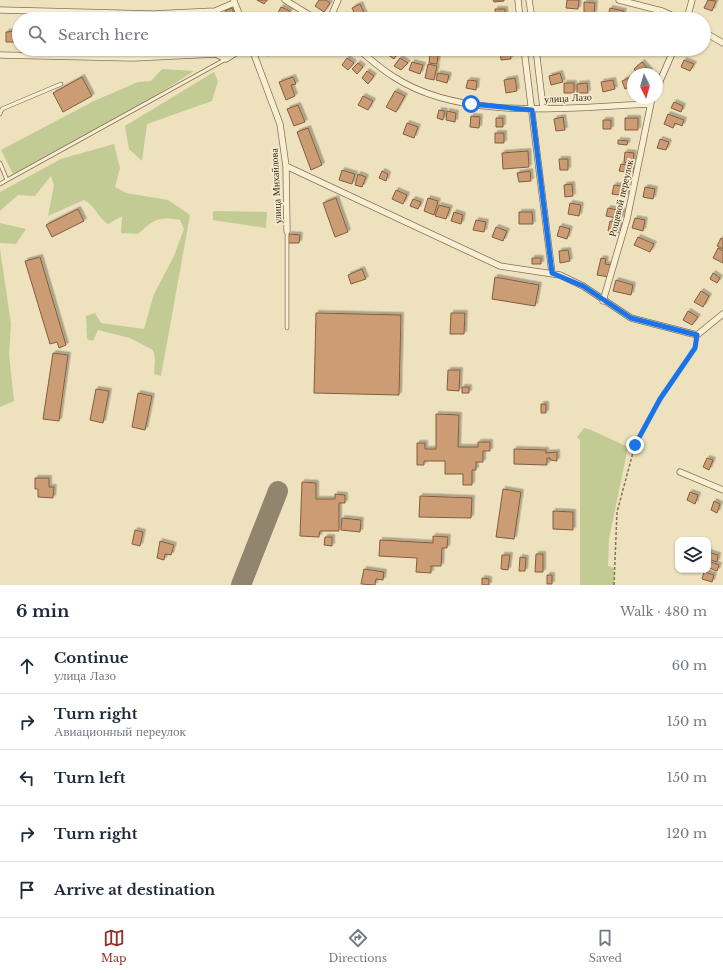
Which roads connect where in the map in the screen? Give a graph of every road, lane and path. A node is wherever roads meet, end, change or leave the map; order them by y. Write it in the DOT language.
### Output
graph roads {
  1 [pos="285,0"];
  2 [pos="338,0"];
  3 [pos="518,0"];
  4 [pos="530,0"];
  5 [pos="619,0"];
  6 [pos="692,0"];
  7 [pos="234,1"];
  8 [pos="0,10"];
  9 [pos="76,12"];
  10 [pos="194,12"];
  11 [pos="238,12"];
  12 [pos="305,12"];
  13 [pos="333,12"];
  14 [pos="519,12"];
  15 [pos="531,12"];
  16 [pos="666,12"];
  17 [pos="689,12"];
  18 [pos="711,36"];
  19 [pos="723,43"];
  20 [pos="0,54"];
  21 [pos="12,54"];
  22 [pos="66,56"];
  23 [pos="174,56"];
  24 [pos="220,56"];
  25 [pos="231,56"];
  26 [pos="255,56"];
  27 [pos="367,56"];
  28 [pos="525,56"];
  29 [pos="537,56"];
  30 [pos="671,56"];
  31 [pos="226,59"];
  32 [pos="663,74"];
  33 [pos="61,84"];
  34 [pos="627,103"];
  35 [pos="650,104"];
  36 [pos="0,105"];
  37 [pos="543,108"];
  38 [pos="2,109"];
  39 [pos="532,110"];
  40 [pos="0,114"];
  41 [pos="0,163"];
  42 [pos="286,166"];
  43 [pos="7,180"];
  44 [pos="0,184"];
  45 [pos="287,231"];
  46 [pos="552,273"];
  47 [pos="603,301"];
  48 [pos="723,314"];
  49 [pos="287,328"];
  50 [pos="697,335"];
  51 [pos="680,472"];
  52 [pos="723,490"];
  53 [pos="614,585"];
  1 -- 12 [label="street"];
  2 -- 13 [label="street"];
  3 -- 14 [label="street"];
  4 -- 15 [label="street"];
  5 -- 16 [label="street"];
  6 -- 17 [label="street"];
  7 -- 10 [label="street"];
  7 -- 11 [label="street"];
  8 -- 9 [label="street"];
  18 -- 19 [label="street"];
  20 -- 21 [label="street"];
  22 -- 23 [label="street"];
  24 -- 31 [label="street"];
  25 -- 31 [label="street"];
  26 -- 42 [label="street, улица Михайлова"];
  27 -- 39 [label="street, улица Лазо"];
  28 -- 39 [label="street"];
  29 -- 37 [label="street"];
  30 -- 32 [label="street"];
  31 -- 43 [label="lane"];
  33 -- 38 [label="lane"];
  34 -- 37 [label="street, улица Лазо"];
  35 -- 47 [label="street, Рощевой переулок"];
  36 -- 38 [label="lane"];
  37 -- 39 [label="street, улица Лазо"];
  38 -- 40 [label="lane"];
  39 -- 46 [label="street"];
  41 -- 43 [label="lane"];
  42 -- 45 [label="street, улица Михайлова"];
  42 -- 46 [label="street"];
  43 -- 44 [label="lane"];
  45 -- 49 [label="lane"];
  46 -- 47 [label="street"];
  47 -- 50 [label="street"];
  48 -- 50 [label="street"];
  50 -- 53 [label="path"];
  51 -- 52 [label="street"];
}
